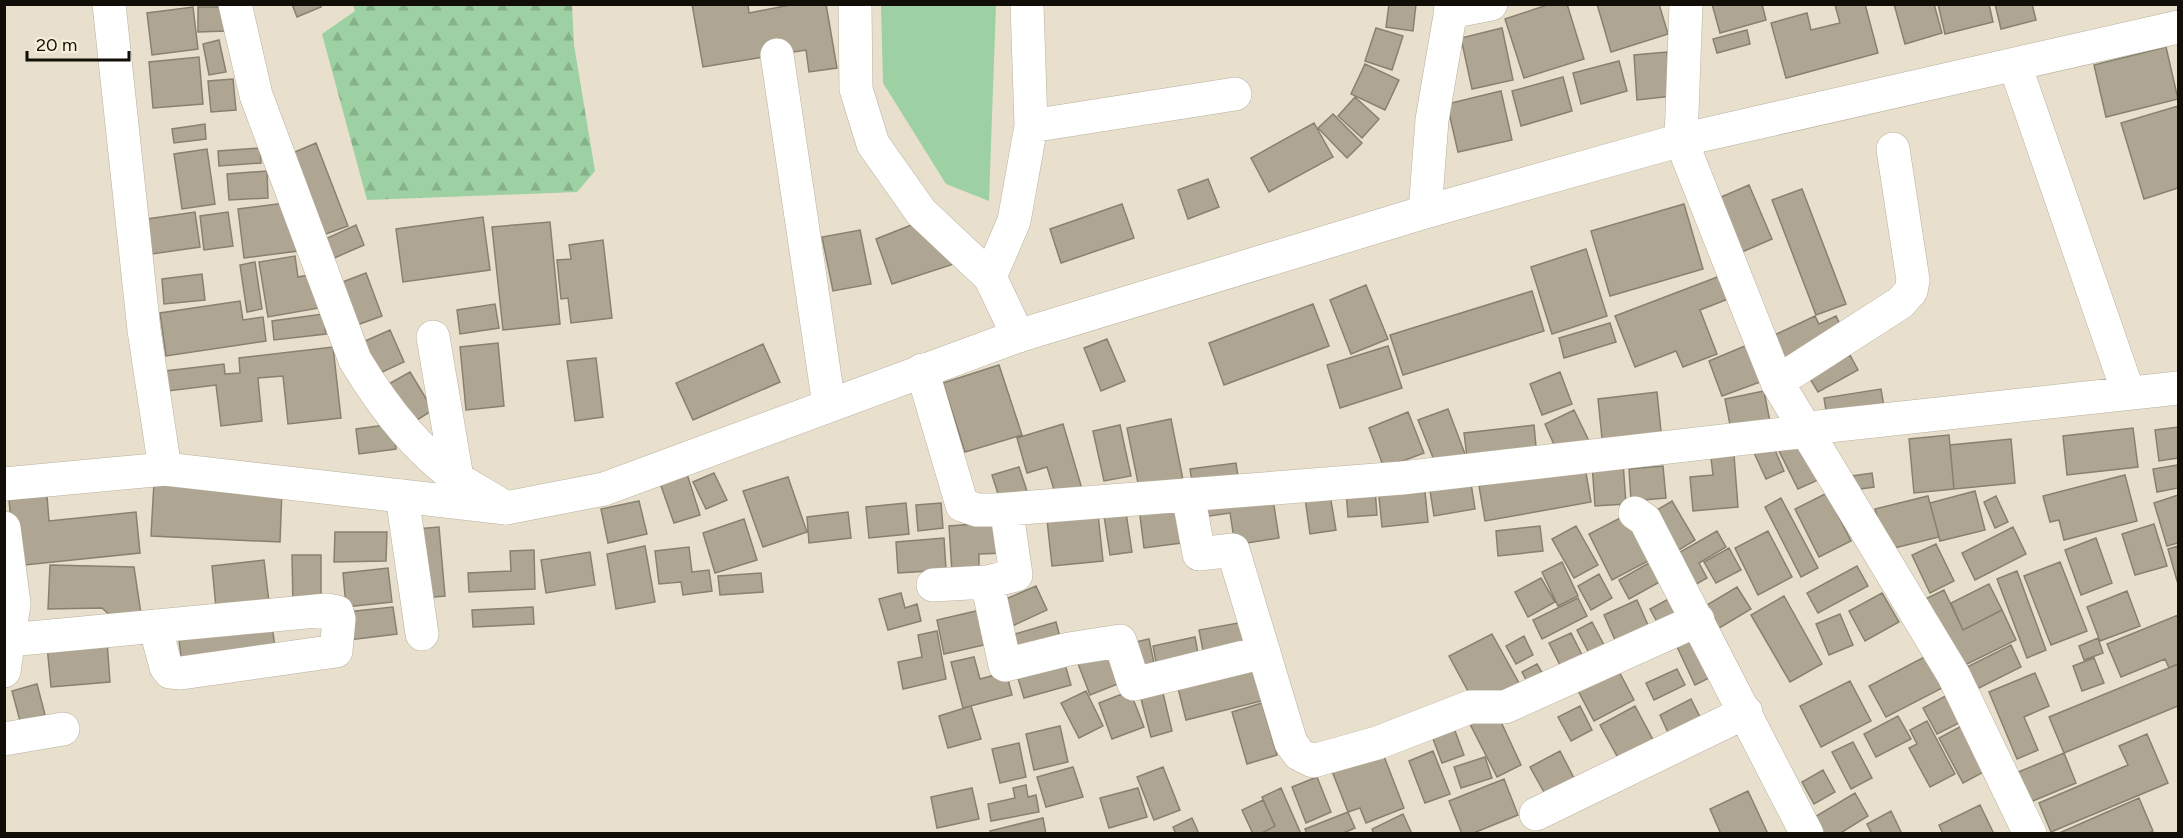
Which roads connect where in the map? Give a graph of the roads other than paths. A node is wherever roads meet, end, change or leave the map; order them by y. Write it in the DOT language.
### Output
graph roads {
  1 [pos="109,4"];
  2 [pos="235,4"];
  3 [pos="855,4"];
  4 [pos="1027,4"];
  5 [pos="1491,4"];
  6 [pos="1686,4"];
  7 [pos="1451,8"];
  8 [pos="2178,27"];
  9 [pos="777,55"];
  10 [pos="2016,65"];
  11 [pos="1235,94"];
  12 [pos="1031,126"];
  13 [pos="1681,140"];
  14 [pos="1893,149"];
  15 [pos="1425,212"];
  16 [pos="990,277"];
  17 [pos="1018,336"];
  18 [pos="433,337"];
  19 [pos="922,370"];
  20 [pos="1777,382"];
  21 [pos="2178,388"];
  22 [pos="2128,392"];
  23 [pos="829,405"];
  24 [pos="1808,431"];
  25 [pos="165,469"];
  26 [pos="457,478"];
  27 [pos="4,484"];
  28 [pos="1188,494"];
  29 [pos="402,496"];
  30 [pos="506,508"];
  31 [pos="1009,509"];
  32 [pos="1635,513"];
  33 [pos="4,528"];
  34 [pos="987,582"];
  35 [pos="933,585"];
  36 [pos="1698,620"];
  37 [pos="155,626"];
  38 [pos="422,634"];
  39 [pos="1264,652"];
  40 [pos="7,656"];
  41 [pos="1746,712"];
  42 [pos="63,729"];
  43 [pos="4,739"];
  44 [pos="1536,814"];
  45 [pos="1807,834"];
  46 [pos="2030,834"];
  1 -- 25 [label="street"];
  2 -- 26 [label="street"];
  3 -- 16 [label="street"];
  4 -- 12 [label="street"];
  5 -- 7 [label="street"];
  6 -- 13 [label="street"];
  7 -- 15 [label="street"];
  8 -- 10 [label="street"];
  9 -- 23 [label="street"];
  10 -- 13 [label="street"];
  10 -- 22 [label="street"];
  11 -- 12 [label="street"];
  12 -- 16 [label="street"];
  13 -- 15 [label="street"];
  13 -- 20 [label="street"];
  14 -- 20 [label="street"];
  15 -- 17 [label="street"];
  16 -- 17 [label="street"];
  17 -- 19 [label="street"];
  18 -- 26 [label="street"];
  19 -- 23 [label="street"];
  19 -- 31 [label="street"];
  20 -- 24 [label="street"];
  21 -- 22 [label="street"];
  22 -- 24 [label="street"];
  23 -- 30 [label="street"];
  24 -- 28 [label="street"];
  24 -- 46 [label="street"];
  25 -- 27 [label="street"];
  25 -- 29 [label="street"];
  26 -- 30 [label="street"];
  28 -- 31 [label="street"];
  28 -- 39 [label="street"];
  29 -- 30 [label="street"];
  29 -- 38 [label="street"];
  31 -- 34 [label="street"];
  32 -- 36 [label="street"];
  33 -- 40 [label="street"];
  34 -- 35 [label="street"];
  34 -- 39 [label="street"];
  36 -- 39 [label="street"];
  36 -- 41 [label="street"];
  37 -- 37 [label="street"];
  37 -- 40 [label="street"];
  41 -- 44 [label="street"];
  41 -- 45 [label="street"];
  42 -- 43 [label="street"];
}
